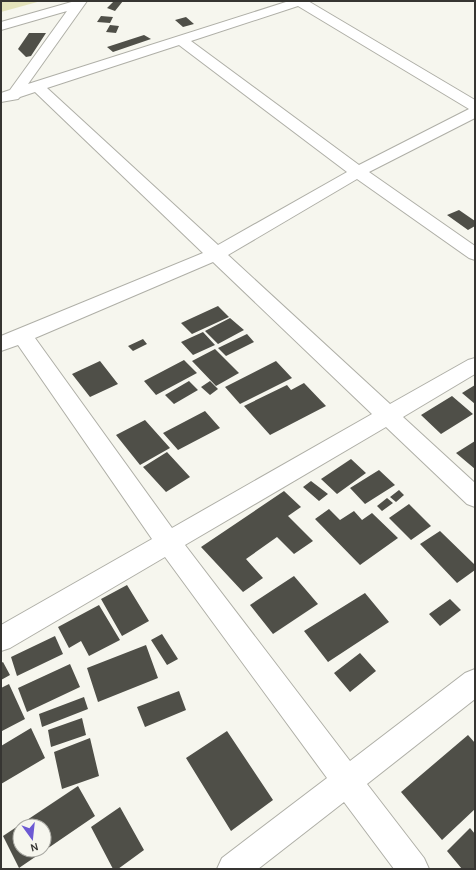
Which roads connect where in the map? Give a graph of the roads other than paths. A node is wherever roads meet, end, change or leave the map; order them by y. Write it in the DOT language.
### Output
graph roads {
  1 [pos="300,1"];
  2 [pos="80,2"];
  3 [pos="1,26"];
  4 [pos="181,40"];
  5 [pos="37,86"];
  6 [pos="14,93"];
  7 [pos="1,98"];
  8 [pos="475,106"];
  9 [pos="1,112"];
  10 [pos="475,112"];
  11 [pos="358,172"];
  12 [pos="216,254"];
  13 [pos="475,254"];
  14 [pos="12,339"];
  15 [pos="475,365"];
  16 [pos="388,415"];
  17 [pos="475,497"];
  18 [pos="168,542"];
  19 [pos="1,638"];
  20 [pos="475,682"];
  21 [pos="347,781"];
  22 [pos="233,869"];
  23 [pos="413,869"];
  1 -- 4 [label="street"];
  1 -- 8 [label="street"];
  2 -- 3 [label="street"];
  2 -- 6 [label="street"];
  4 -- 5 [label="street"];
  4 -- 11 [label="street"];
  5 -- 6 [label="street"];
  5 -- 12 [label="street"];
  6 -- 7 [label="street"];
  6 -- 9 [label="street"];
  10 -- 11 [label="street"];
  11 -- 12 [label="street"];
  11 -- 13 [label="street"];
  12 -- 14 [label="street"];
  12 -- 16 [label="street"];
  14 -- 18 [label="street"];
  15 -- 16 [label="street"];
  16 -- 17 [label="street"];
  16 -- 18 [label="street"];
  18 -- 19 [label="street"];
  18 -- 21 [label="street"];
  20 -- 21 [label="street"];
  21 -- 22 [label="street"];
  21 -- 23 [label="street"];
}
